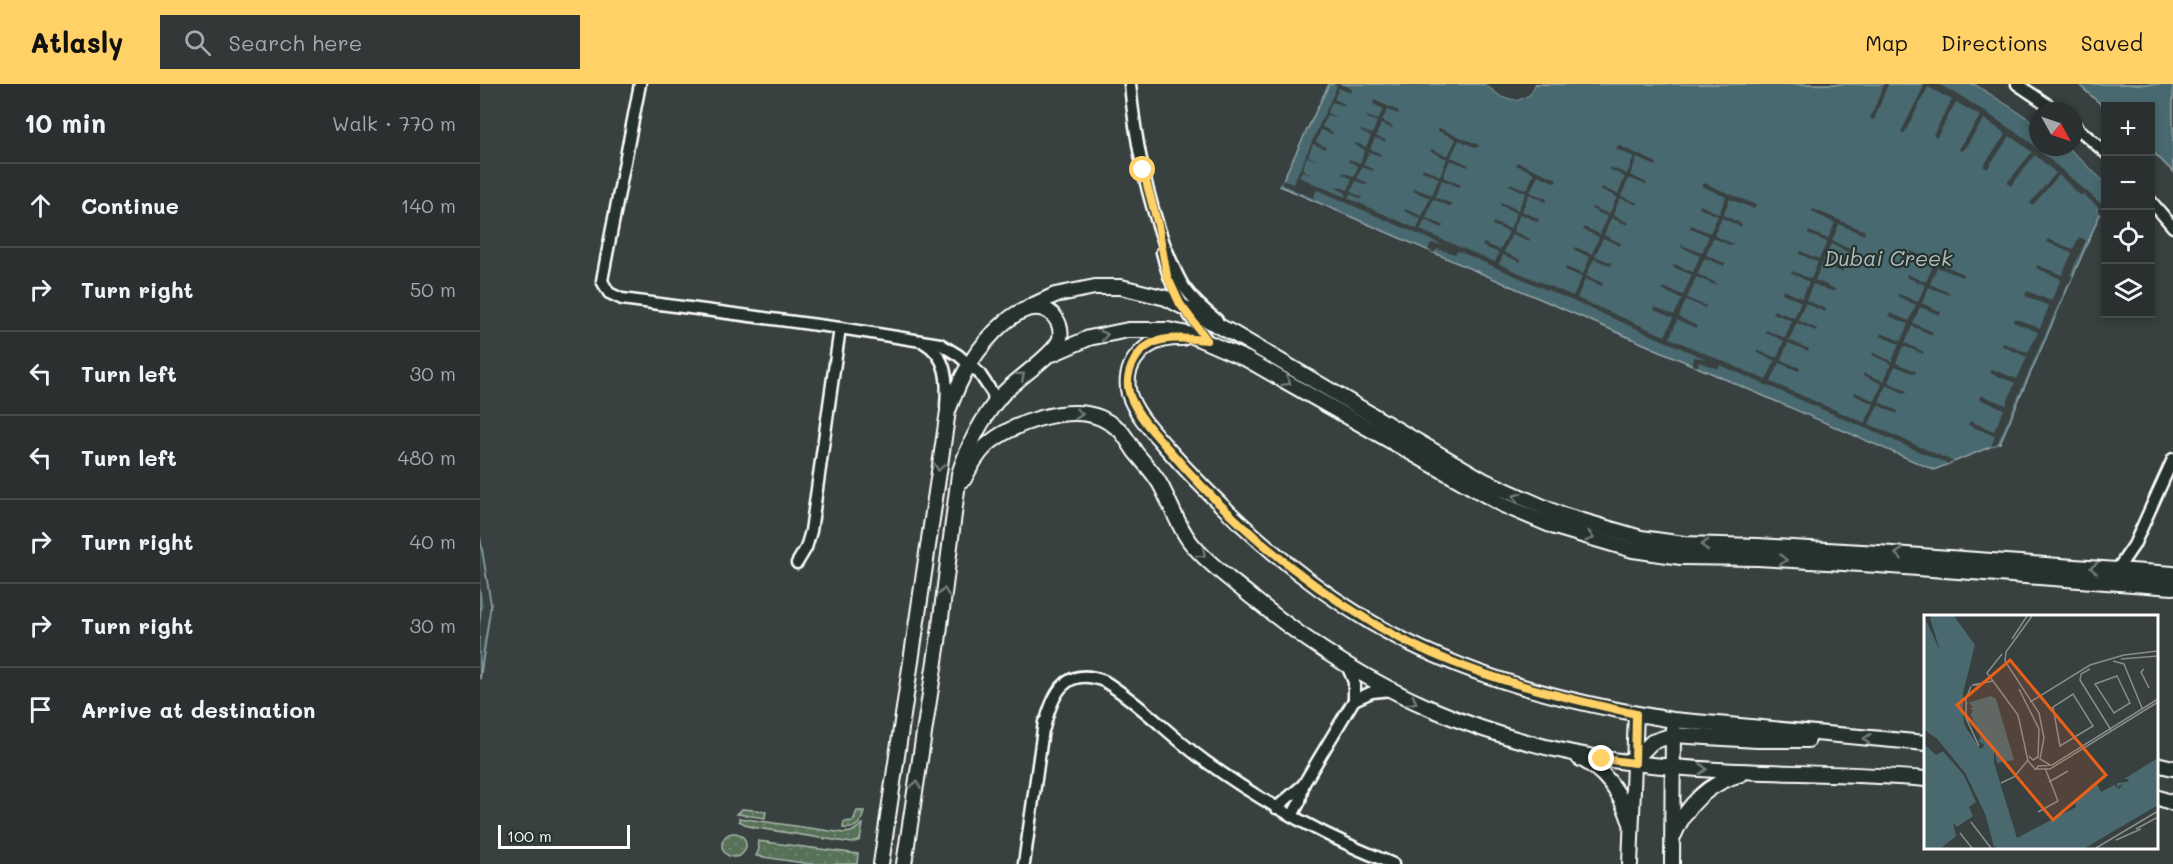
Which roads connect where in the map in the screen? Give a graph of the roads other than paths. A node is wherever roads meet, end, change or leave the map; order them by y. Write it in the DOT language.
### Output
graph roads {
  1 [pos="640,84"];
  2 [pos="1130,84"];
  3 [pos="2018,84"];
  4 [pos="2044,102"];
  5 [pos="2083,133"];
  6 [pos="2101,149"];
  7 [pos="2155,205"];
  8 [pos="1158,225"];
  9 [pos="2173,227"];
  10 [pos="1180,304"];
  11 [pos="1028,307"];
  12 [pos="840,328"];
  13 [pos="1236,334"];
  14 [pos="918,339"];
  15 [pos="1207,340"];
  16 [pos="1050,355"];
  17 [pos="969,365"];
  18 [pos="994,404"];
  19 [pos="944,430"];
  20 [pos="2173,459"];
  21 [pos="956,500"];
  22 [pos="797,563"];
  23 [pos="2173,574"];
  24 [pos="2119,575"];
  25 [pos="2173,587"];
  26 [pos="1347,665"];
  27 [pos="1391,690"];
  28 [pos="1354,700"];
  29 [pos="1636,714"];
  30 [pos="1673,720"];
  31 [pos="1673,735"];
  32 [pos="1834,736"];
  33 [pos="1924,743"];
  34 [pos="1567,752"];
  35 [pos="2173,761"];
  36 [pos="2158,762"];
  37 [pos="2158,762"];
  38 [pos="1635,763"];
  39 [pos="1672,767"];
  40 [pos="2173,768"];
  41 [pos="1752,772"];
  42 [pos="1924,779"];
  43 [pos="1303,785"];
  44 [pos="2158,797"];
  45 [pos="2173,803"];
  46 [pos="1276,808"];
  47 [pos="1292,816"];
  48 [pos="909,825"];
  49 [pos="1632,829"];
  50 [pos="1672,840"];
  51 [pos="881,864"];
  52 [pos="904,864"];
  53 [pos="910,864"];
  54 [pos="1024,864"];
  55 [pos="1393,864"];
  56 [pos="1630,864"];
  57 [pos="1672,864"];
  1 -- 12 [label="street"];
  2 -- 8 [label="street"];
  3 -- 4 [label="street"];
  5 -- 6 [label="street"];
  7 -- 9 [label="street"];
  8 -- 10 [label="street"];
  8 -- 13 [label="street"];
  10 -- 11 [label="main road"];
  10 -- 13 [label="main road"];
  10 -- 15 [label="street"];
  11 -- 16 [label="main road"];
  11 -- 17 [label="main road"];
  12 -- 14 [label="street"];
  12 -- 22 [label="street"];
  24 -- 13 [label="main road, one-way"];
  14 -- 17 [label="street"];
  14 -- 19 [label="street"];
  16 -- 15 [label="main road, one-way"];
  15 -- 24 [label="main road, one-way"];
  15 -- 29 [label="main road"];
  18 -- 16 [label="main road, one-way"];
  17 -- 18 [label="street"];
  17 -- 19 [label="main road"];
  18 -- 21 [label="main road"];
  19 -- 51 [label="main road, one-way"];
  20 -- 24 [label="street"];
  21 -- 26 [label="main road, one-way"];
  48 -- 21 [label="main road, one-way"];
  23 -- 24 [label="main road"];
  24 -- 25 [label="main road"];
  26 -- 27 [label="main road"];
  26 -- 28 [label="street"];
  27 -- 28 [label="street"];
  27 -- 34 [label="main road, one-way"];
  28 -- 43 [label="street"];
  29 -- 30 [label="main road"];
  29 -- 38 [label="main road"];
  30 -- 31 [label="main road"];
  30 -- 32 [label="main road"];
  31 -- 32 [label="main road"];
  31 -- 38 [label="main road"];
  31 -- 39 [label="main road"];
  33 -- 32 [label="main road, one-way"];
  34 -- 38 [label="main road"];
  34 -- 49 [label="main road"];
  35 -- 36 [label="main road"];
  37 -- 40 [label="main road"];
  38 -- 39 [label="main road"];
  38 -- 49 [label="main road"];
  39 -- 41 [label="main road, one-way"];
  39 -- 50 [label="main road"];
  41 -- 42 [label="main road"];
  41 -- 50 [label="main road"];
  43 -- 46 [label="street"];
  43 -- 47 [label="street"];
  44 -- 45 [label="main road"];
  46 -- 47 [label="street"];
  46 -- 54 [label="street"];
  47 -- 55 [label="street"];
  48 -- 52 [label="main road"];
  48 -- 53 [label="street"];
  49 -- 56 [label="main road"];
  50 -- 57 [label="main road"];
}
